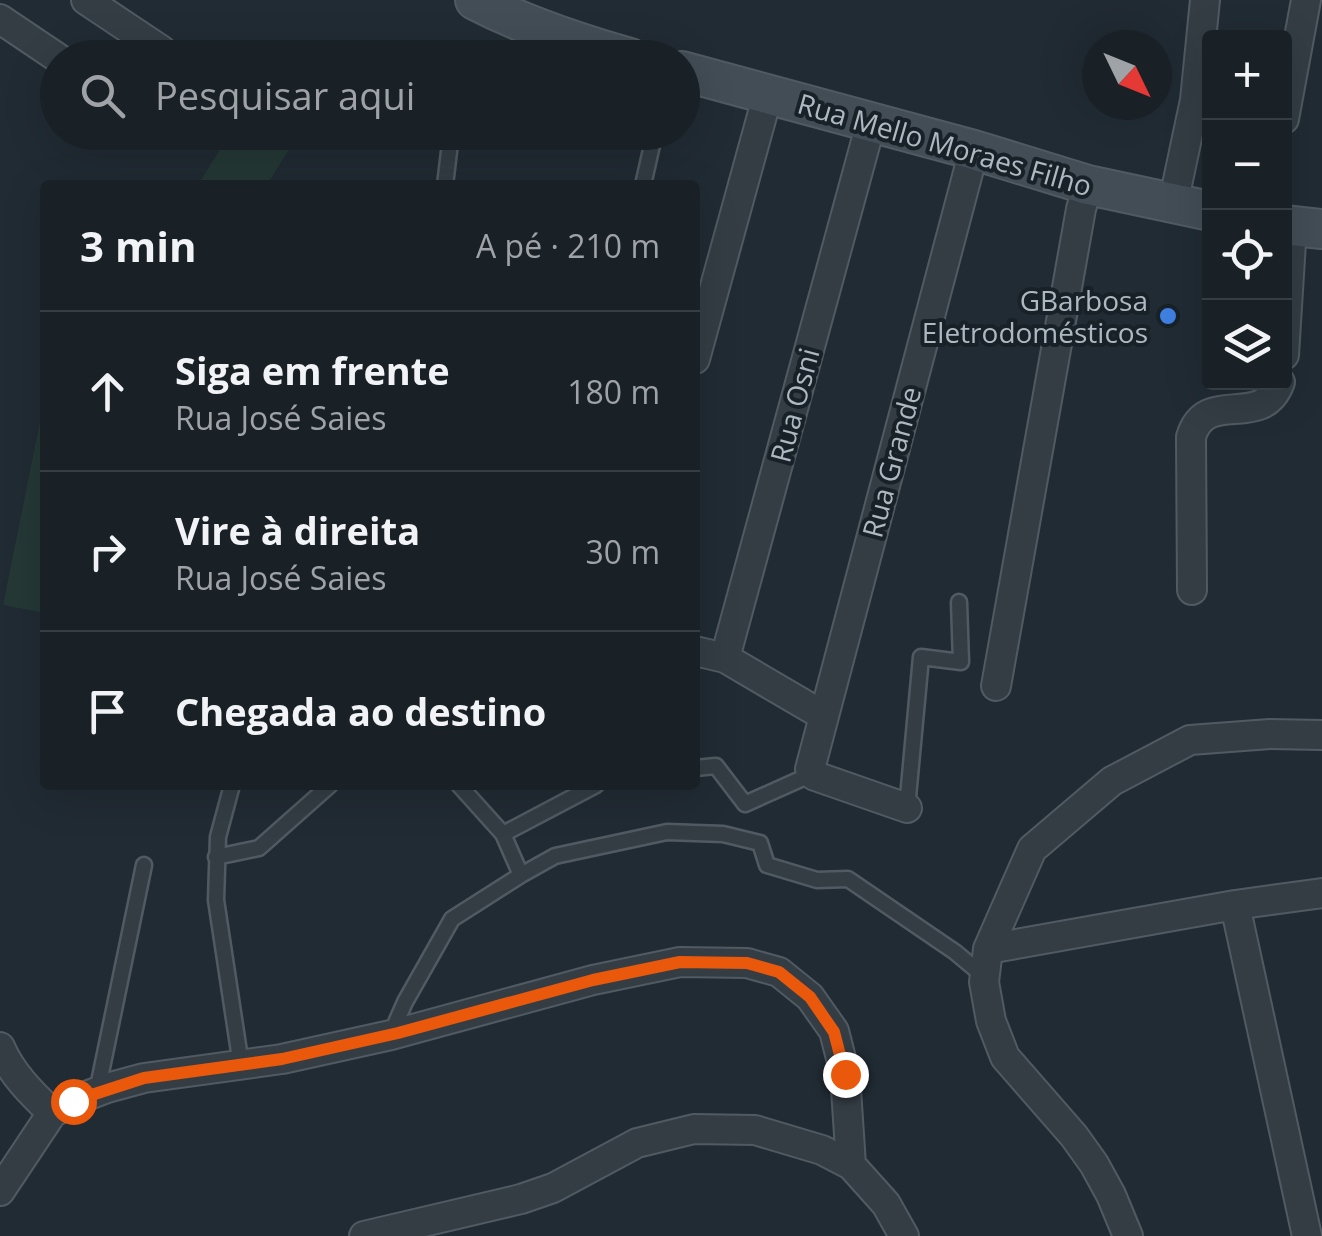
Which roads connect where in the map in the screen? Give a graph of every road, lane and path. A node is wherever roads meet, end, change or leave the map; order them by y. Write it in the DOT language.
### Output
graph roads {
  1 [pos="86,0"];
  2 [pos="475,0"];
  3 [pos="1206,0"];
  4 [pos="1306,0"];
  5 [pos="0,20"];
  6 [pos="146,40"];
  7 [pos="570,40"];
  8 [pos="40,46"];
  9 [pos="1292,76"];
  10 [pos="700,77"];
  11 [pos="768,94"];
  12 [pos="867,138"];
  13 [pos="449,150"];
  14 [pos="651,150"];
  15 [pos="974,150"];
  16 [pos="446,180"];
  17 [pos="643,180"];
  18 [pos="1088,185"];
  19 [pos="1191,208"];
  20 [pos="1300,226"];
  21 [pos="1291,300"];
  22 [pos="700,341"];
  23 [pos="1277,390"];
  24 [pos="1192,590"];
  25 [pos="959,602"];
  26 [pos="700,652"];
  27 [pos="725,658"];
  28 [pos="996,686"];
  29 [pos="824,716"];
  30 [pos="1322,735"];
  31 [pos="700,768"];
  32 [pos="812,774"];
  33 [pos="231,790"];
  34 [pos="324,790"];
  35 [pos="463,790"];
  36 [pos="587,790"];
  37 [pos="907,808"];
  38 [pos="503,834"];
  39 [pos="216,856"];
  40 [pos="144,865"];
  41 [pos="521,875"];
  42 [pos="1322,893"];
  43 [pos="1235,906"];
  44 [pos="988,949"];
  45 [pos="984,978"];
  46 [pos="390,1035"];
  47 [pos="0,1046"];
  48 [pos="241,1065"];
  49 [pos="97,1092"];
  50 [pos="52,1112"];
  51 [pos="851,1165"];
  52 [pos="0,1191"];
  53 [pos="1126,1231"];
  54 [pos="364,1236"];
  55 [pos="904,1236"];
  56 [pos="1307,1236"];
  1 -- 6 [label="street"];
  2 -- 7 [label="main road"];
  3 -- 19 [label="street"];
  4 -- 9 [label="street"];
  5 -- 8 [label="street"];
  10 -- 11 [label="main road, Rua Mello Moraes Filho"];
  11 -- 12 [label="main road, Rua Mello Moraes Filho"];
  11 -- 22 [label="street"];
  12 -- 15 [label="main road, Rua Mello Moraes Filho"];
  12 -- 27 [label="street, Rua Osni"];
  13 -- 16 [label="lane"];
  14 -- 17 [label="lane"];
  15 -- 18 [label="main road, Rua Mello Moraes Filho"];
  15 -- 29 [label="street, Rua Grande"];
  18 -- 19 [label="main road, Rua Mello Moraes Filho"];
  18 -- 28 [label="street"];
  20 -- 21 [label="street"];
  23 -- 24 [label="street"];
  25 -- 37 [label="lane"];
  26 -- 27 [label="street"];
  27 -- 29 [label="street"];
  29 -- 32 [label="street, Rua Grande"];
  30 -- 44 [label="street"];
  31 -- 32 [label="lane"];
  32 -- 37 [label="street"];
  33 -- 39 [label="lane"];
  34 -- 39 [label="lane"];
  35 -- 38 [label="lane"];
  36 -- 38 [label="lane"];
  38 -- 41 [label="lane"];
  39 -- 48 [label="lane"];
  40 -- 49 [label="lane"];
  41 -- 45 [label="lane"];
  41 -- 46 [label="lane"];
  42 -- 43 [label="street"];
  43 -- 44 [label="street"];
  43 -- 56 [label="street"];
  44 -- 45 [label="street"];
  45 -- 53 [label="street"];
  46 -- 48 [label="street"];
  46 -- 51 [label="street"];
  47 -- 50 [label="street"];
  48 -- 49 [label="street"];
  49 -- 50 [label="street"];
  50 -- 52 [label="street"];
  51 -- 54 [label="street"];
  51 -- 55 [label="street"];
}
